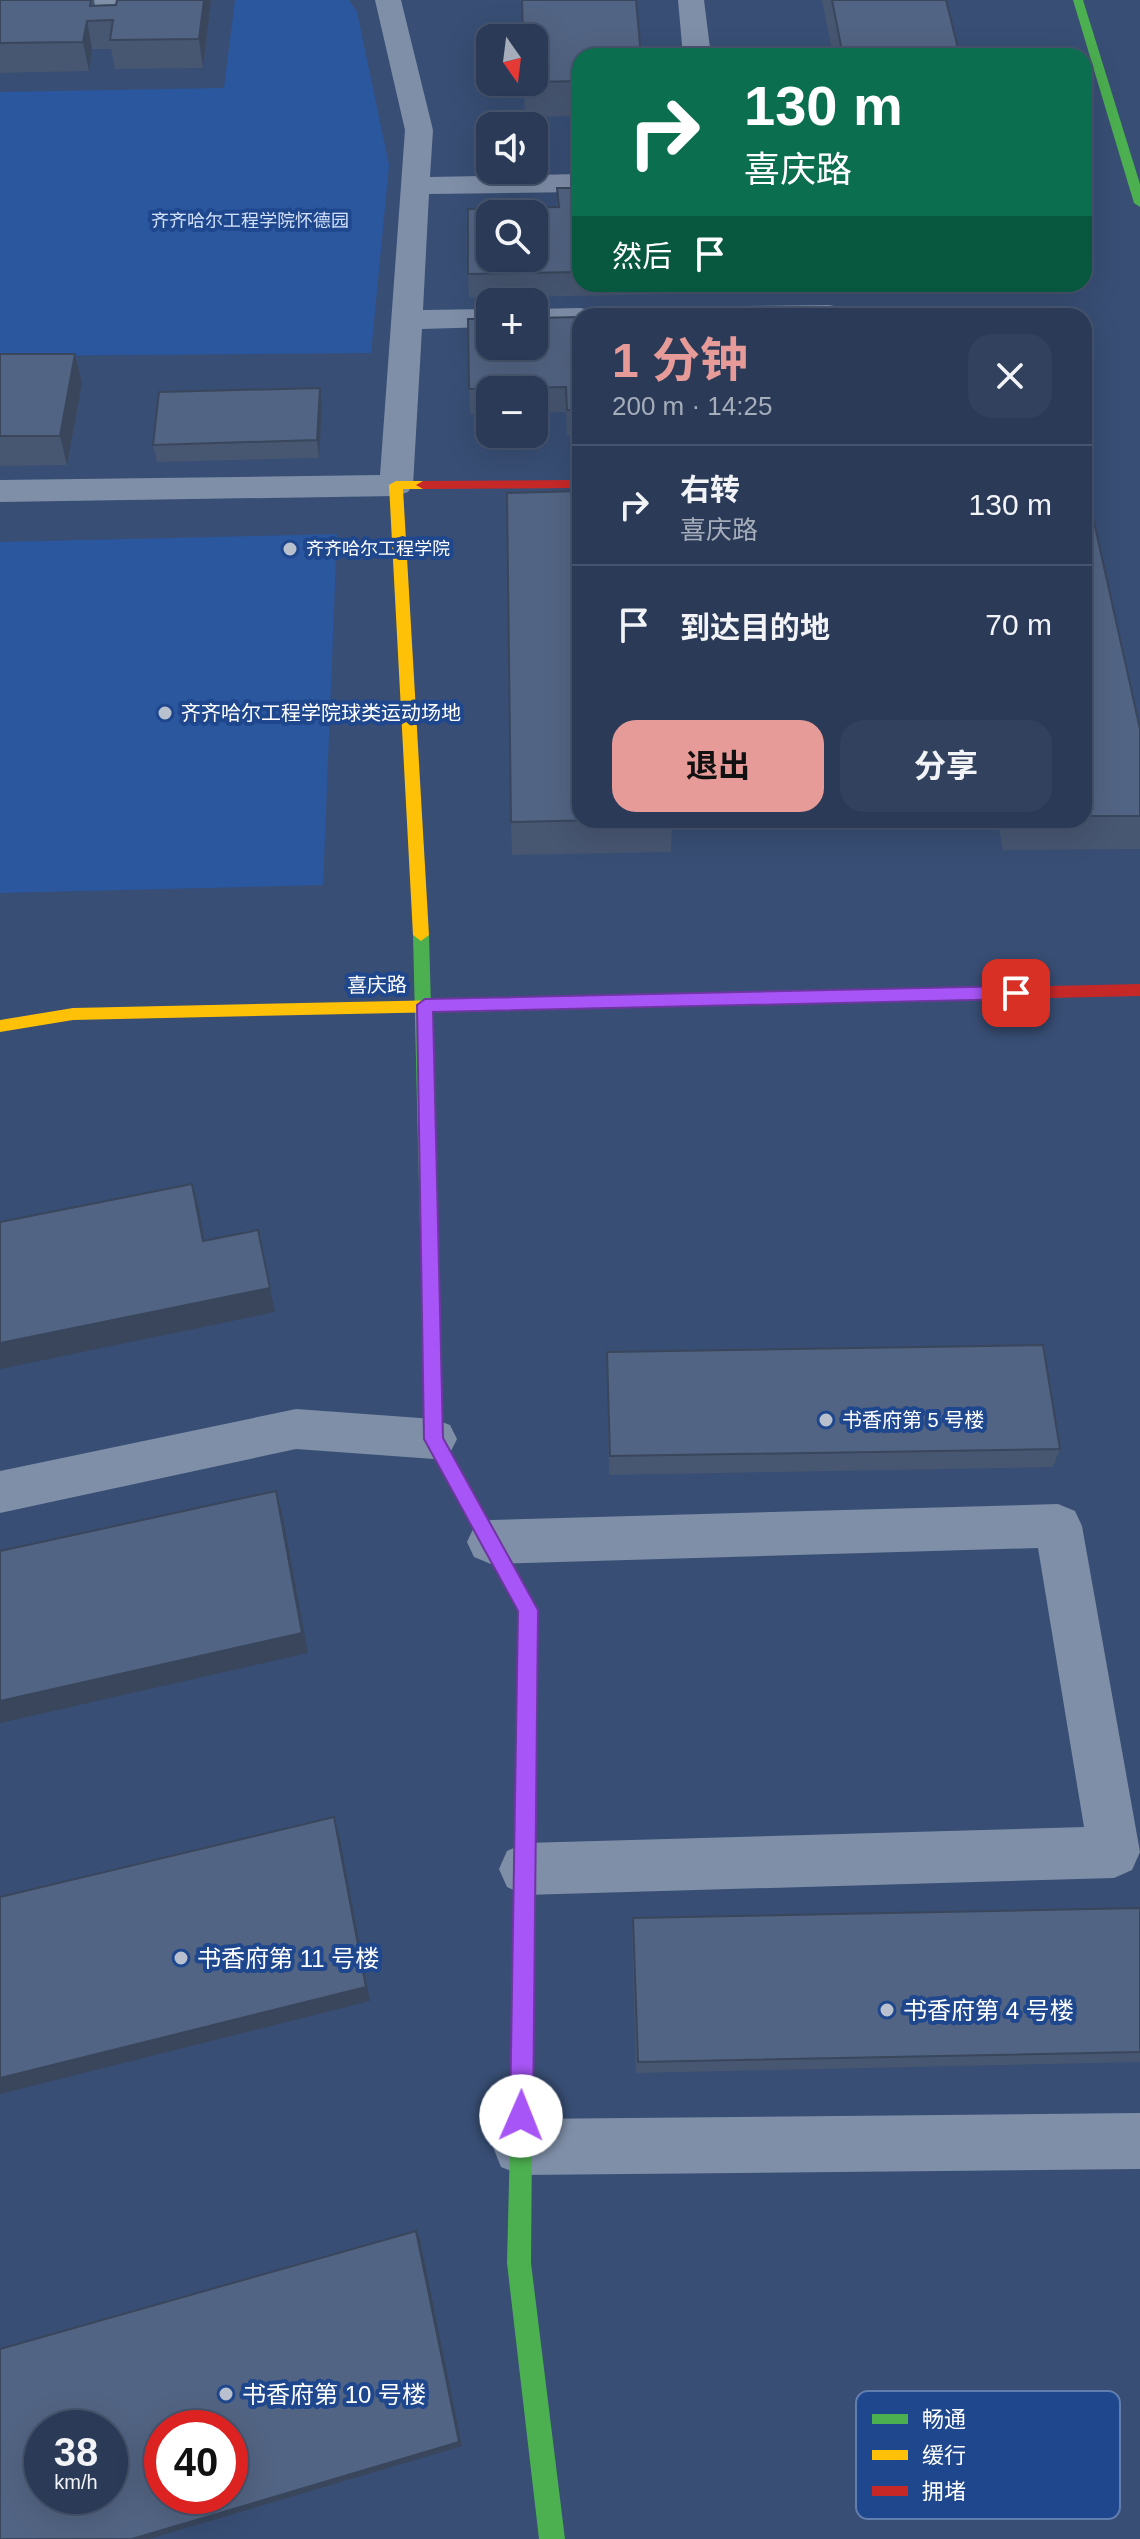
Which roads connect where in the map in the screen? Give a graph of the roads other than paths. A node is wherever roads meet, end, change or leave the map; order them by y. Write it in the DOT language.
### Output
graph roads {
  1 [pos="105,0"];
  2 [pos="388,0"];
  3 [pos="691,0"];
  4 [pos="1078,0"];
  5 [pos="0,6"];
  6 [pos="696,48"];
  7 [pos="572,183"];
  8 [pos="415,186"];
  9 [pos="1140,203"];
  10 [pos="572,317"];
  11 [pos="476,318"];
  12 [pos="548,318"];
  13 [pos="407,320"];
  14 [pos="572,484"];
  15 [pos="396,485"];
  16 [pos="0,491"];
  17 [pos="1140,990"];
  18 [pos="425,1005"];
  19 [pos="0,1026"];
  20 [pos="434,1439"];
  21 [pos="0,1492"];
  22 [pos="491,1542"];
  23 [pos="525,1869"];
  24 [pos="1140,2141"];
  25 [pos="521,2147"];
  26 [pos="552,2539"];
  1 -- 5 [label="street"];
  2 -- 8 [label="street"];
  3 -- 6 [label="street"];
  4 -- 9 [label="street"];
  7 -- 8 [label="street"];
  8 -- 13 [label="street"];
  10 -- 12 [label="street"];
  11 -- 13 [label="street"];
  13 -- 15 [label="street"];
  14 -- 15 [label="street"];
  15 -- 16 [label="street"];
  15 -- 18 [label="street"];
  17 -- 18 [label="street, 喜庆路"];
  18 -- 19 [label="street, 喜庆路"];
  18 -- 20 [label="street"];
  20 -- 21 [label="street"];
  20 -- 22 [label="street"];
  22 -- 23 [label="street"];
  22 -- 23 [label="street"];
  23 -- 25 [label="street"];
  24 -- 25 [label="street"];
  25 -- 26 [label="street"];
}
